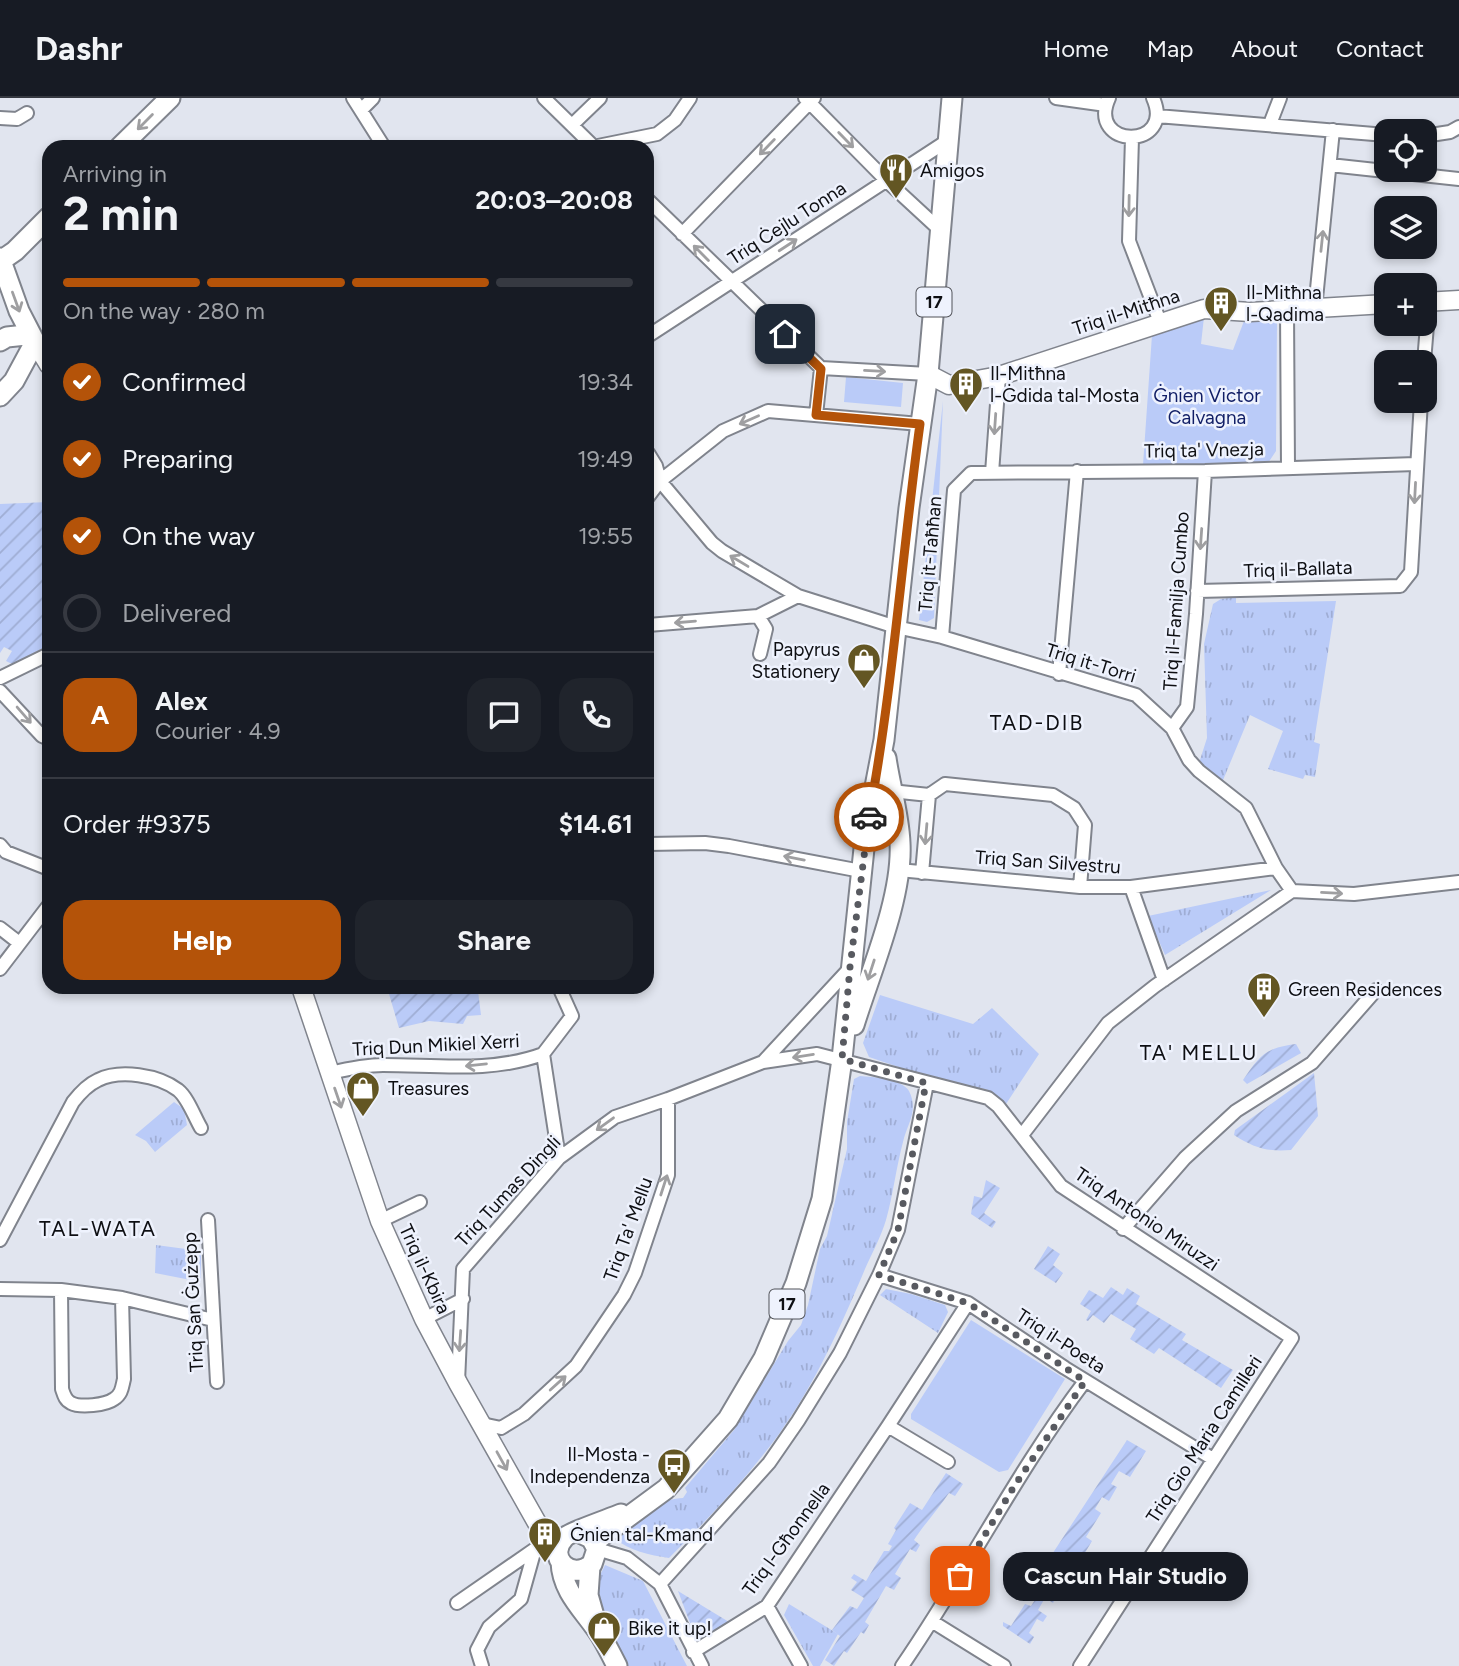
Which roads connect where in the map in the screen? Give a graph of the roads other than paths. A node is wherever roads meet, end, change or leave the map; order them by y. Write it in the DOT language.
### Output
graph roads {
  1 [pos="170,98"];
  2 [pos="353,98"];
  3 [pos="373,98"];
  4 [pos="544,98"];
  5 [pos="600,98"];
  6 [pos="690,98"];
  7 [pos="952,98"];
  8 [pos="1056,98"];
  9 [pos="1153,98"];
  10 [pos="1280,98"];
  11 [pos="810,100"];
  12 [pos="1108,102"];
  13 [pos="362,109"];
  14 [pos="27,113"];
  15 [pos="1157,116"];
  16 [pos="0,118"];
  17 [pos="1270,124"];
  18 [pos="572,125"];
  19 [pos="1459,127"];
  20 [pos="1333,130"];
  21 [pos="1374,134"];
  22 [pos="1437,134"];
  23 [pos="1132,138"];
  24 [pos="127,140"];
  25 [pos="380,140"];
  26 [pos="587,140"];
  27 [pos="628,140"];
  28 [pos="947,141"];
  29 [pos="1330,165"];
  30 [pos="1459,179"];
  31 [pos="887,181"];
  32 [pos="654,206"];
  33 [pos="42,224"];
  34 [pos="939,229"];
  35 [pos="682,234"];
  36 [pos="1,259"];
  37 [pos="731,282"];
  38 [pos="1459,300"];
  39 [pos="1437,301"];
  40 [pos="1374,305"];
  41 [pos="1315,309"];
  42 [pos="1287,310"];
  43 [pos="1160,322"];
  44 [pos="654,332"];
  45 [pos="0,341"];
  46 [pos="34,342"];
  47 [pos="42,354"];
  48 [pos="821,369"];
  49 [pos="928,374"];
  50 [pos="999,376"];
  51 [pos="0,396"];
  52 [pos="1420,413"];
  53 [pos="816,415"];
  54 [pos="920,424"];
  55 [pos="654,463"];
  56 [pos="1416,464"];
  57 [pos="1288,468"];
  58 [pos="1077,471"];
  59 [pos="1205,471"];
  60 [pos="992,472"];
  61 [pos="662,484"];
  62 [pos="654,491"];
  63 [pos="1197,592"];
  64 [pos="798,596"];
  65 [pos="758,616"];
  66 [pos="654,625"];
  67 [pos="896,627"];
  68 [pos="942,637"];
  69 [pos="760,654"];
  70 [pos="42,657"];
  71 [pos="1059,674"];
  72 [pos="0,678"];
  73 [pos="0,691"];
  74 [pos="1172,728"];
  75 [pos="42,736"];
  76 [pos="884,740"];
  77 [pos="891,792"];
  78 [pos="929,794"];
  79 [pos="865,839"];
  80 [pos="900,842"];
  81 [pos="654,844"];
  82 [pos="0,845"];
  83 [pos="42,866"];
  84 [pos="1276,868"];
  85 [pos="899,870"];
  86 [pos="862,871"];
  87 [pos="922,873"];
  88 [pos="1459,883"];
  89 [pos="1080,887"];
  90 [pos="1131,887"];
  91 [pos="1292,891"];
  92 [pos="859,900"];
  93 [pos="892,905"];
  94 [pos="42,913"];
  95 [pos="0,928"];
  96 [pos="18,942"];
  97 [pos="850,967"];
  98 [pos="0,969"];
  99 [pos="1164,979"];
  100 [pos="1377,990"];
  101 [pos="303,994"];
  102 [pos="562,994"];
  103 [pos="543,1054"];
  104 [pos="842,1059"];
  105 [pos="763,1062"];
  106 [pos="330,1073"];
  107 [pos="926,1083"];
  108 [pos="668,1099"];
  109 [pos="201,1128"];
  110 [pos="1022,1135"];
  111 [pos="559,1158"];
  112 [pos="420,1202"];
  113 [pos="208,1220"];
  114 [pos="380,1222"];
  115 [pos="1124,1229"];
  116 [pos="0,1240"];
  117 [pos="879,1275"];
  118 [pos="0,1289"];
  119 [pos="61,1290"];
  120 [pos="122,1298"];
  121 [pos="463,1299"];
  122 [pos="968,1303"];
  123 [pos="425,1319"];
  124 [pos="214,1320"];
  125 [pos="1292,1338"];
  126 [pos="1085,1381"];
  127 [pos="217,1382"];
  128 [pos="458,1383"];
  129 [pos="482,1424"];
  130 [pos="888,1426"];
  131 [pos="1213,1459"];
  132 [pos="948,1462"];
  133 [pos="534,1549"];
  134 [pos="591,1550"];
  135 [pos="560,1554"];
  136 [pos="660,1584"];
  137 [pos="457,1603"];
  138 [pos="767,1606"];
  139 [pos="933,1622"];
  140 [pos="600,1634"];
  141 [pos="693,1652"];
  142 [pos="482,1666"];
  143 [pos="617,1666"];
  144 [pos="702,1666"];
  145 [pos="801,1666"];
  146 [pos="902,1666"];
  147 [pos="1004,1666"];
  148 [pos="1080,1666"];
  1 -- 24 [label="main road, one-way"];
  2 -- 13 [label="street"];
  3 -- 13 [label="street"];
  4 -- 18 [label="street"];
  5 -- 18 [label="street"];
  6 -- 27 [label="street"];
  7 -- 28 [label="main road, 17"];
  8 -- 12 [label="street"];
  9 -- 15 [label="street"];
  10 -- 17 [label="street"];
  11 -- 31 [label="street, one-way"];
  11 -- 35 [label="street, one-way"];
  12 -- 23 [label="street"];
  13 -- 25 [label="street"];
  14 -- 16 [label="street"];
  15 -- 17 [label="street"];
  15 -- 23 [label="street"];
  17 -- 20 [label="street"];
  18 -- 26 [label="street"];
  19 -- 22 [label="street"];
  20 -- 21 [label="street"];
  20 -- 29 [label="street"];
  23 -- 43 [label="street, one-way"];
  28 -- 31 [label="street, Triq Ċejlu Tonna"];
  28 -- 34 [label="main road, 17"];
  29 -- 30 [label="street"];
  41 -- 29 [label="street, one-way"];
  31 -- 34 [label="street"];
  37 -- 31 [label="street, Triq Ċejlu Tonna, one-way"];
  32 -- 35 [label="street"];
  33 -- 36 [label="main road"];
  34 -- 49 [label="main road, 17"];
  37 -- 35 [label="street, one-way"];
  36 -- 46 [label="main road, one-way"];
  37 -- 44 [label="street, Triq Ċejlu Tonna"];
  37 -- 48 [label="street"];
  38 -- 39 [label="main road"];
  40 -- 41 [label="main road, Triq il-Mitħna"];
  41 -- 42 [label="main road, Triq il-Mitħna"];
  42 -- 43 [label="main road, Triq il-Mitħna"];
  42 -- 57 [label="street"];
  43 -- 50 [label="main road, Triq il-Mitħna"];
  45 -- 46 [label="main road"];
  46 -- 47 [label="main road"];
  46 -- 51 [label="main road"];
  48 -- 49 [label="street, one-way"];
  48 -- 53 [label="street"];
  49 -- 50 [label="main road, Triq il-Mitħna"];
  49 -- 54 [label="main road, 17"];
  50 -- 60 [label="street, one-way"];
  52 -- 56 [label="street"];
  53 -- 54 [label="street"];
  53 -- 61 [label="street, one-way"];
  54 -- 67 [label="main road, 17"];
  55 -- 61 [label="street, Triq it-Torri"];
  56 -- 57 [label="street, Triq ta' Vnezja"];
  56 -- 63 [label="street, Triq il-Ballata, one-way"];
  57 -- 59 [label="street, Triq ta' Vnezja"];
  58 -- 59 [label="street, Triq ta' Vnezja"];
  58 -- 60 [label="street, Triq ta' Vnezja"];
  58 -- 71 [label="street"];
  59 -- 63 [label="street, Triq il-Familja Cumbo, one-way"];
  60 -- 68 [label="street, Triq it-Taħħan"];
  61 -- 62 [label="street"];
  64 -- 61 [label="street, Triq it-Torri, one-way"];
  63 -- 74 [label="street, Triq il-Familja Cumbo"];
  64 -- 65 [label="street"];
  64 -- 67 [label="street, Triq it-Torri"];
  65 -- 66 [label="street, one-way"];
  65 -- 69 [label="street"];
  67 -- 68 [label="street, Triq it-Torri"];
  67 -- 76 [label="main road, 17"];
  68 -- 71 [label="street, Triq it-Torri"];
  70 -- 72 [label="street"];
  71 -- 74 [label="street, Triq it-Torri"];
  73 -- 75 [label="street, one-way"];
  74 -- 84 [label="street, Triq it-Torri"];
  76 -- 77 [label="main road, 17"];
  76 -- 79 [label="main road, 17"];
  77 -- 78 [label="street"];
  77 -- 80 [label="main road, 17"];
  78 -- 87 [label="street, one-way"];
  78 -- 89 [label="street"];
  79 -- 80 [label="main road"];
  79 -- 86 [label="main road, 17"];
  80 -- 85 [label="main road, 17"];
  86 -- 81 [label="street, one-way"];
  82 -- 83 [label="street"];
  84 -- 90 [label="street, Triq San Silvestru"];
  84 -- 91 [label="street, Triq it-Torri"];
  85 -- 87 [label="street, Triq San Silvestru"];
  85 -- 93 [label="main road, 17"];
  86 -- 92 [label="main road, 17"];
  87 -- 89 [label="street, Triq San Silvestru"];
  91 -- 88 [label="street, one-way"];
  89 -- 90 [label="street, Triq San Silvestru"];
  90 -- 99 [label="street"];
  91 -- 99 [label="street"];
  92 -- 93 [label="main road"];
  92 -- 97 [label="main road, 17"];
  93 -- 104 [label="main road, 17, one-way"];
  94 -- 96 [label="street"];
  95 -- 96 [label="street"];
  96 -- 98 [label="street"];
  97 -- 104 [label="main road, 17"];
  97 -- 105 [label="street, Triq Tumas Dingli"];
  99 -- 110 [label="street"];
  100 -- 115 [label="street"];
  101 -- 106 [label="main road, Triq il-Kbira"];
  102 -- 103 [label="street"];
  103 -- 106 [label="street, Triq Dun Mikiel Xerri, one-way"];
  103 -- 111 [label="street"];
  104 -- 105 [label="street, Triq Tumas Dingli, one-way"];
  104 -- 107 [label="street, Triq Antonio Miruzzi"];
  104 -- 134 [label="main road, 17"];
  105 -- 108 [label="street, Triq Tumas Dingli"];
  106 -- 114 [label="main road, Triq il-Kbira, one-way"];
  107 -- 110 [label="street, Triq Antonio Miruzzi"];
  107 -- 117 [label="street"];
  108 -- 111 [label="street, Triq Tumas Dingli, one-way"];
  129 -- 108 [label="street, Triq Ta' Mellu, one-way"];
  109 -- 116 [label="street"];
  110 -- 115 [label="street, Triq Antonio Miruzzi"];
  111 -- 121 [label="street, Triq Tumas Dingli"];
  112 -- 114 [label="street"];
  113 -- 124 [label="street, Triq San Ġużepp"];
  114 -- 123 [label="main road, Triq il-Kbira"];
  115 -- 125 [label="street, Triq Antonio Miruzzi"];
  117 -- 122 [label="street, Triq il-Poeta"];
  117 -- 136 [label="street"];
  118 -- 119 [label="street"];
  119 -- 120 [label="street"];
  119 -- 120 [label="street"];
  120 -- 124 [label="street"];
  121 -- 123 [label="street"];
  121 -- 128 [label="street, Triq Tumas Dingli, one-way"];
  122 -- 126 [label="street, Triq il-Poeta"];
  122 -- 130 [label="street, Triq l-Għonnella"];
  123 -- 128 [label="main road, Triq il-Kbira"];
  124 -- 127 [label="street, Triq San Ġużepp"];
  125 -- 131 [label="street, Triq Gio Maria Camilleri"];
  126 -- 131 [label="street, Triq il-Poeta"];
  126 -- 139 [label="street"];
  128 -- 129 [label="main road, Triq il-Kbira"];
  129 -- 135 [label="main road, Triq il-Kbira, one-way"];
  130 -- 132 [label="street"];
  130 -- 138 [label="street, Triq l-Għonnella"];
  131 -- 148 [label="street, Triq Gio Maria Camilleri"];
  133 -- 135 [label="street"];
  133 -- 137 [label="street"];
  133 -- 142 [label="street"];
  134 -- 135 [label="main road"];
  134 -- 135 [label="main road"];
  134 -- 136 [label="street"];
  134 -- 140 [label="main road"];
  135 -- 140 [label="main road"];
  136 -- 141 [label="street"];
  138 -- 141 [label="street, Triq l-Għonnella"];
  138 -- 145 [label="street"];
  139 -- 146 [label="street"];
  139 -- 147 [label="street"];
  140 -- 143 [label="main road"];
  141 -- 144 [label="street"];
}
